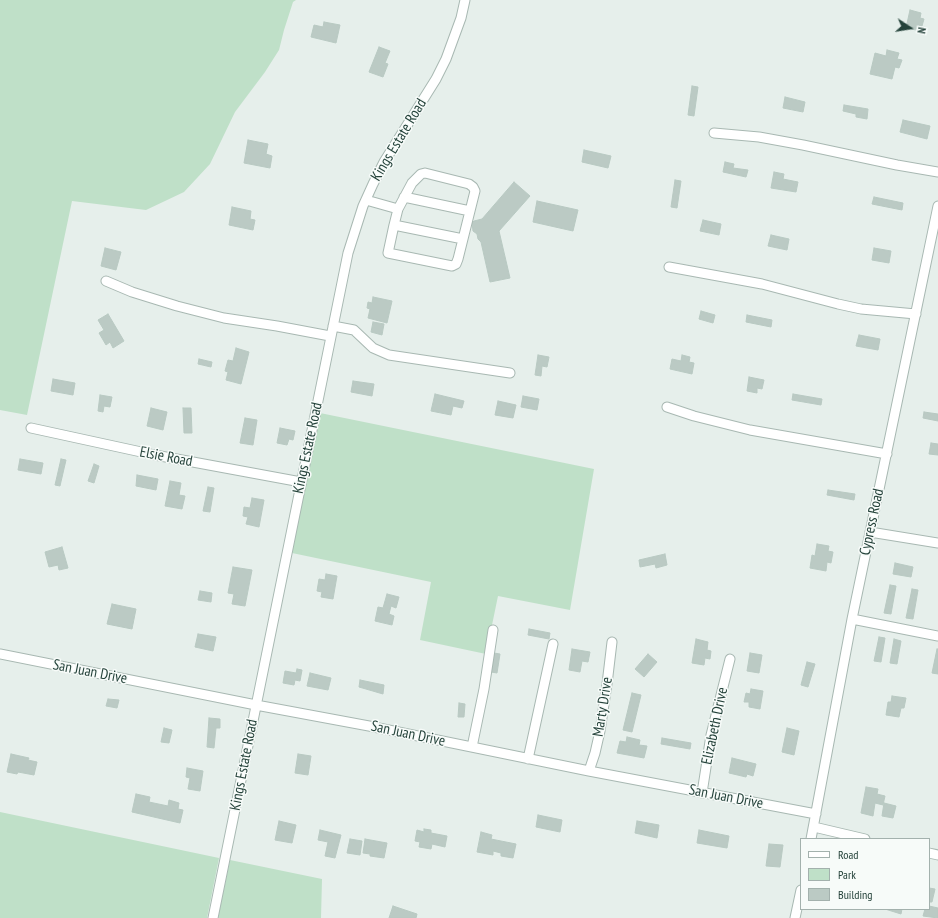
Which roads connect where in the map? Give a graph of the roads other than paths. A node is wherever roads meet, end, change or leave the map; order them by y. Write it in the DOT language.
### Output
graph roads {
  1 [pos="465,0"];
  2 [pos="714,133"];
  3 [pos="938,172"];
  4 [pos="404,197"];
  5 [pos="366,200"];
  6 [pos="938,206"];
  7 [pos="398,209"];
  8 [pos="470,211"];
  9 [pos="394,225"];
  10 [pos="463,239"];
  11 [pos="669,267"];
  12 [pos="106,281"];
  13 [pos="916,314"];
  14 [pos="333,326"];
  15 [pos="330,336"];
  16 [pos="510,373"];
  17 [pos="667,407"];
  18 [pos="32,428"];
  19 [pos="887,454"];
  20 [pos="301,482"];
  21 [pos="870,532"];
  22 [pos="938,543"];
  23 [pos="852,619"];
  24 [pos="494,630"];
  25 [pos="938,636"];
  26 [pos="612,642"];
  27 [pos="553,644"];
  28 [pos="0,654"];
  29 [pos="730,659"];
  30 [pos="256,705"];
  31 [pos="472,747"];
  32 [pos="528,759"];
  33 [pos="589,771"];
  34 [pos="702,793"];
  35 [pos="816,814"];
  36 [pos="814,827"];
  37 [pos="811,838"];
  38 [pos="860,838"];
  39 [pos="800,895"];
  40 [pos="213,918"];
  41 [pos="795,918"];
  1 -- 5 [label="street, Kings Estate Road"];
  2 -- 3 [label="street"];
  4 -- 7 [label="street"];
  4 -- 8 [label="street"];
  4 -- 8 [label="street"];
  5 -- 7 [label="street"];
  5 -- 14 [label="street, Kings Estate Road"];
  6 -- 13 [label="street, Cypress Road"];
  7 -- 9 [label="street"];
  8 -- 10 [label="street"];
  9 -- 10 [label="street"];
  9 -- 10 [label="street"];
  11 -- 13 [label="street"];
  12 -- 15 [label="street"];
  13 -- 19 [label="street, Cypress Road"];
  14 -- 15 [label="street, Kings Estate Road"];
  14 -- 16 [label="street"];
  15 -- 20 [label="street, Kings Estate Road"];
  17 -- 19 [label="street"];
  18 -- 20 [label="street, Elsie Road"];
  19 -- 21 [label="street, Cypress Road"];
  20 -- 30 [label="street, Kings Estate Road"];
  21 -- 22 [label="street"];
  21 -- 23 [label="street, Cypress Road"];
  23 -- 25 [label="street"];
  23 -- 35 [label="street, Cypress Road"];
  24 -- 31 [label="street"];
  26 -- 33 [label="street, Marty Drive"];
  27 -- 32 [label="street"];
  28 -- 30 [label="street, San Juan Drive"];
  29 -- 34 [label="street, Elizabeth Drive"];
  30 -- 31 [label="street, San Juan Drive"];
  30 -- 40 [label="street, Kings Estate Road"];
  31 -- 32 [label="street, San Juan Drive"];
  32 -- 33 [label="street, San Juan Drive"];
  33 -- 34 [label="street, San Juan Drive"];
  34 -- 35 [label="street, San Juan Drive"];
  35 -- 36 [label="street, Cypress Road"];
  36 -- 37 [label="street, Cypress Road"];
  36 -- 38 [label="street"];
  39 -- 41 [label="street"];
}
